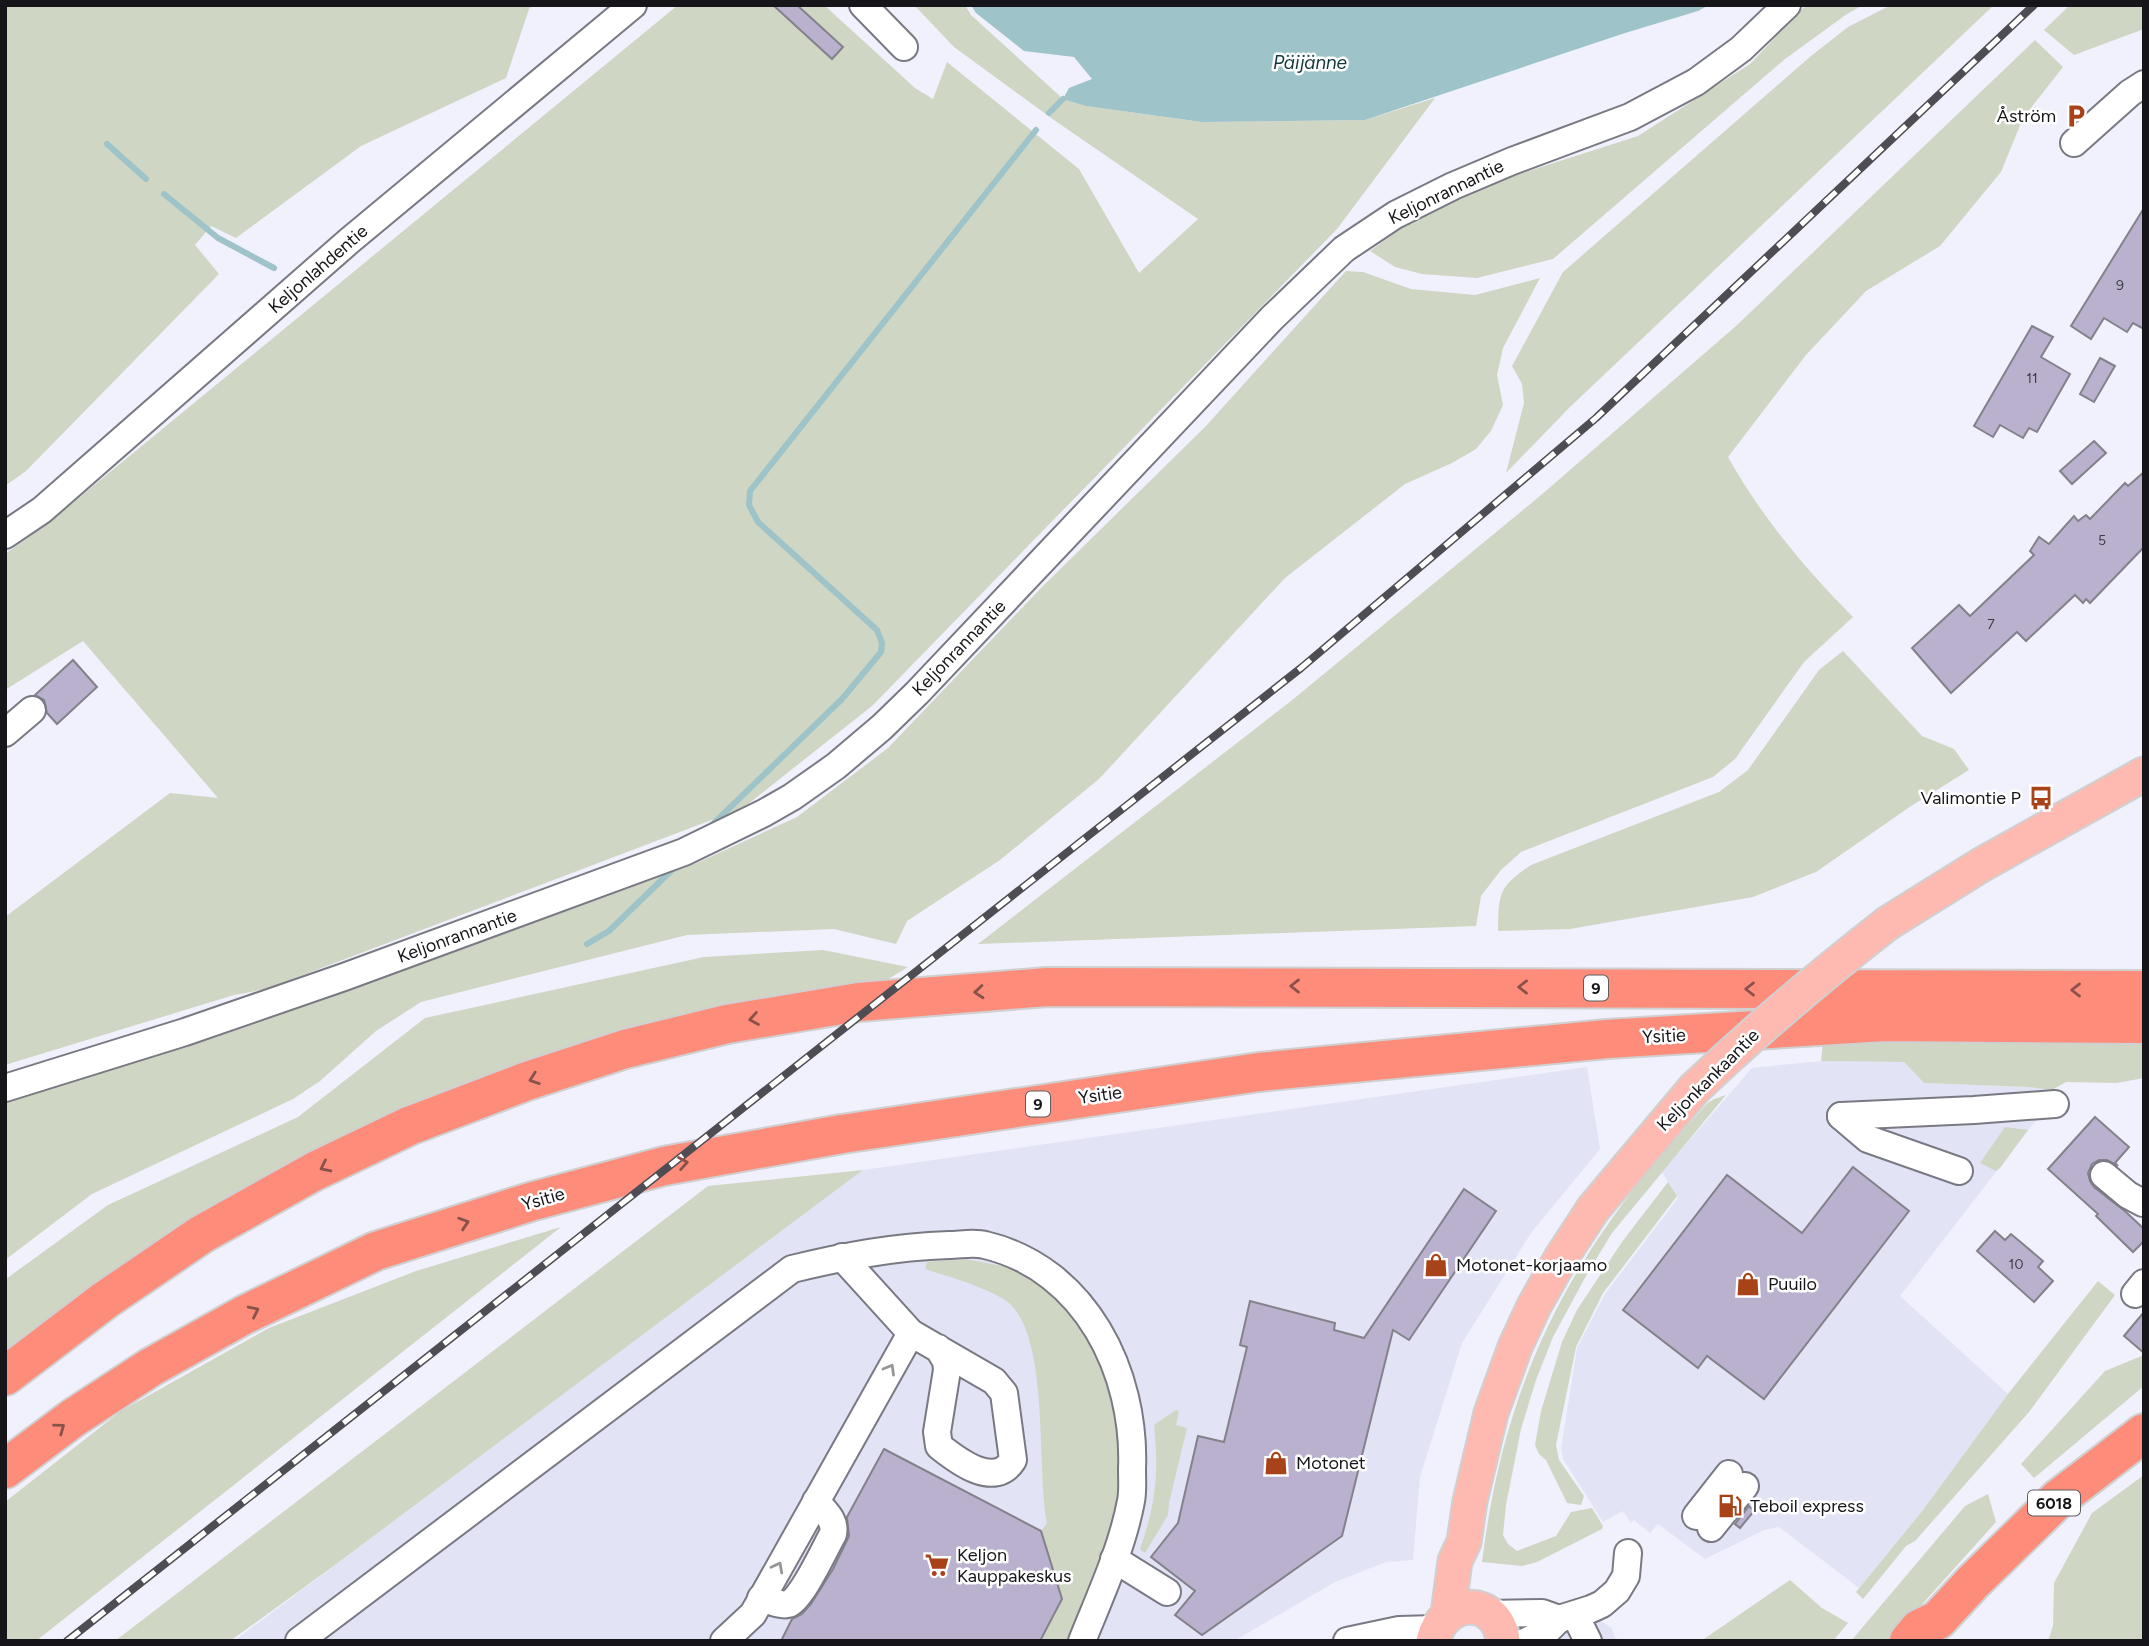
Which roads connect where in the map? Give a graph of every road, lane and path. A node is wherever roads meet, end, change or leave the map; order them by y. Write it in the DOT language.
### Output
graph roads {
  1 [pos="633,5"];
  2 [pos="863,5"];
  3 [pos="1787,5"];
  4 [pos="904,47"];
  5 [pos="2144,84"];
  6 [pos="2074,143"];
  7 [pos="5,535"];
  8 [pos="32,710"];
  9 [pos="5,733"];
  10 [pos="2144,774"];
  11 [pos="2144,990"];
  12 [pos="2144,1024"];
  13 [pos="5,1088"];
  14 [pos="2055,1104"];
  15 [pos="1959,1171"];
  16 [pos="2104,1175"];
  17 [pos="2143,1203"];
  18 [pos="842,1257"];
  19 [pos="911,1333"];
  20 [pos="938,1348"];
  21 [pos="5,1376"];
  22 [pos="2144,1433"];
  23 [pos="5,1469"];
  24 [pos="1737,1480"];
  25 [pos="1704,1522"];
  26 [pos="1628,1553"];
  27 [pos="1114,1559"];
  28 [pos="1167,1592"];
  29 [pos="1567,1617"];
  30 [pos="1465,1625"];
  31 [pos="1927,1634"];
  32 [pos="299,1641"];
  33 [pos="724,1641"];
  34 [pos="1082,1641"];
  35 [pos="1347,1641"];
  36 [pos="1527,1641"];
  37 [pos="1588,1641"];
  1 -- 7 [label="street, Keljonlahdentie"];
  2 -- 4 [label="street"];
  3 -- 13 [label="street, Keljonrannantie"];
  5 -- 6 [label="street"];
  8 -- 9 [label="street"];
  10 -- 30 [label="main road, Keljonkankaantie, bridge"];
  11 -- 21 [label="highway, 9, one-way"];
  23 -- 12 [label="highway, Ysitie / 9, one-way"];
  14 -- 15 [label="street"];
  16 -- 17 [label="street"];
  18 -- 19 [label="street"];
  18 -- 27 [label="street"];
  18 -- 32 [label="street"];
  19 -- 20 [label="street"];
  33 -- 19 [label="street, one-way"];
  20 -- 20 [label="street"];
  22 -- 31 [label="highway, 6018"];
  24 -- 25 [label="street"];
  26 -- 29 [label="street"];
  27 -- 28 [label="street"];
  27 -- 34 [label="street"];
  29 -- 30 [label="street"];
  29 -- 36 [label="street"];
  29 -- 37 [label="street"];
  30 -- 35 [label="street"];
}
